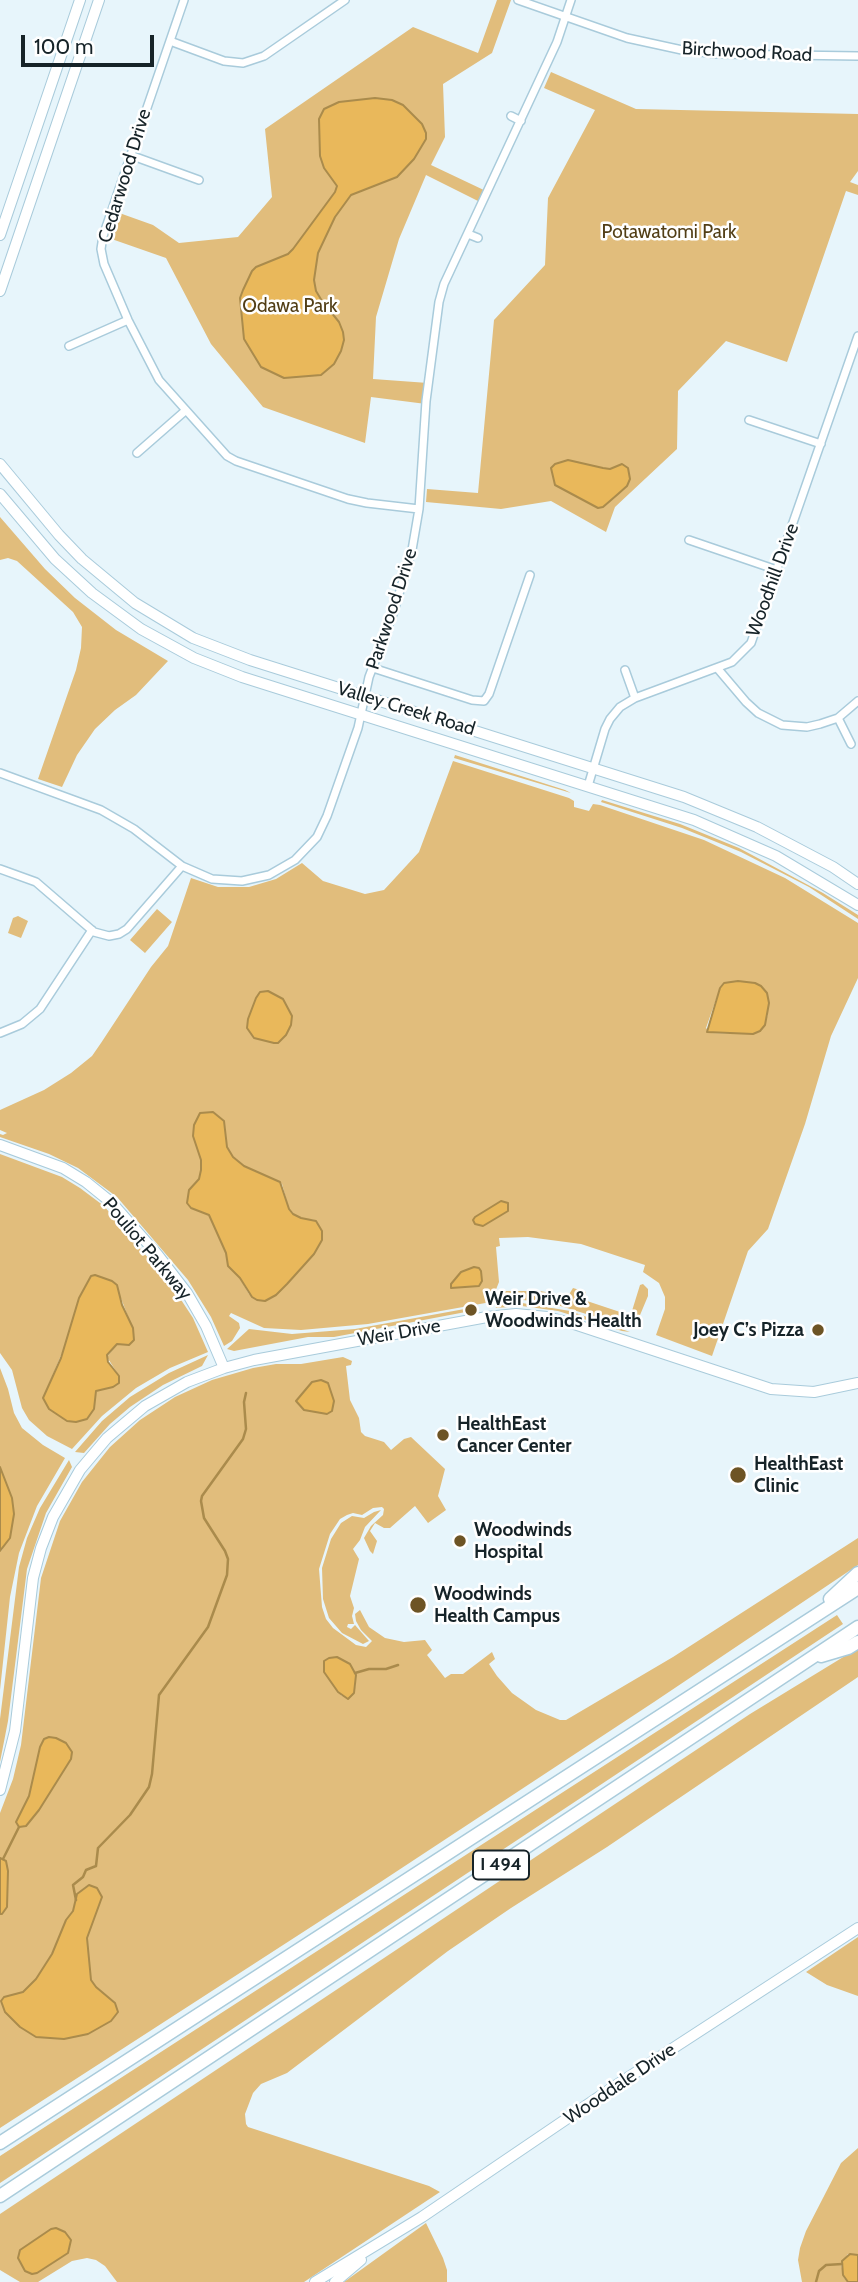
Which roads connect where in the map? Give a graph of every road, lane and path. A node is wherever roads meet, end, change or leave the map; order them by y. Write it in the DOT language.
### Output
graph roads {
  1 [pos="80,0"];
  2 [pos="99,0"];
  3 [pos="184,0"];
  4 [pos="345,0"];
  5 [pos="518,0"];
  6 [pos="571,0"];
  7 [pos="566,16"];
  8 [pos="170,41"];
  9 [pos="858,56"];
  10 [pos="511,116"];
  11 [pos="521,121"];
  12 [pos="130,155"];
  13 [pos="199,180"];
  14 [pos="468,234"];
  15 [pos="0,235"];
  16 [pos="478,238"];
  17 [pos="0,291"];
  18 [pos="128,320"];
  19 [pos="858,336"];
  20 [pos="69,346"];
  21 [pos="185,411"];
  22 [pos="748,419"];
  23 [pos="821,444"];
  24 [pos="137,453"];
  25 [pos="0,464"];
  26 [pos="0,494"];
  27 [pos="419,509"];
  28 [pos="689,540"];
  29 [pos="778,570"];
  30 [pos="530,575"];
  31 [pos="373,668"];
  32 [pos="718,668"];
  33 [pos="625,670"];
  34 [pos="365,696"];
  35 [pos="635,698"];
  36 [pos="858,701"];
  37 [pos="361,715"];
  38 [pos="838,718"];
  39 [pos="851,744"];
  40 [pos="593,768"];
  41 [pos="0,773"];
  42 [pos="588,786"];
  43 [pos="182,866"];
  44 [pos="0,869"];
  45 [pos="858,884"];
  46 [pos="858,905"];
  47 [pos="92,930"];
  48 [pos="0,1032"];
  49 [pos="0,1145"];
  50 [pos="224,1368"];
  51 [pos="858,1383"];
  52 [pos="858,1573"];
  53 [pos="858,1588"];
  54 [pos="801,1625"];
  55 [pos="858,1627"];
  56 [pos="858,1642"];
  57 [pos="804,1662"];
  58 [pos="0,1790"];
  59 [pos="858,1928"];
  60 [pos="0,2143"];
  61 [pos="0,2196"];
  62 [pos="383,2242"];
  63 [pos="315,2282"];
  64 [pos="335,2282"];
  1 -- 15 [label="main road"];
  2 -- 17 [label="main road"];
  3 -- 8 [label="street, Cedarwood Drive"];
  4 -- 8 [label="street"];
  5 -- 7 [label="street, Birchwood Road"];
  6 -- 7 [label="street, Parkwood Drive"];
  7 -- 9 [label="street, Birchwood Road"];
  7 -- 11 [label="street, Parkwood Drive"];
  8 -- 12 [label="street, Cedarwood Drive"];
  10 -- 11 [label="street"];
  11 -- 14 [label="street, Parkwood Drive"];
  12 -- 13 [label="street"];
  12 -- 18 [label="street, Cedarwood Drive"];
  14 -- 16 [label="street"];
  14 -- 27 [label="street, Parkwood Drive"];
  18 -- 20 [label="street"];
  18 -- 21 [label="street, Cedarwood Drive"];
  19 -- 23 [label="street, Woodhill Drive"];
  21 -- 24 [label="street"];
  21 -- 27 [label="street, Cedarwood Drive"];
  22 -- 23 [label="street"];
  23 -- 29 [label="street, Woodhill Drive"];
  25 -- 34 [label="main road, Valley Creek Road"];
  26 -- 37 [label="main road, Valley Creek Road"];
  27 -- 31 [label="street, Parkwood Drive"];
  28 -- 29 [label="street"];
  29 -- 32 [label="street, Woodhill Drive"];
  30 -- 31 [label="street"];
  31 -- 34 [label="street, Parkwood Drive"];
  32 -- 35 [label="street, Woodhill Drive"];
  32 -- 38 [label="street"];
  33 -- 35 [label="street"];
  34 -- 37 [label="street, Parkwood Drive"];
  34 -- 40 [label="main road, Valley Creek Road"];
  35 -- 40 [label="street, Woodhill Drive"];
  36 -- 38 [label="street"];
  37 -- 42 [label="main road, Valley Creek Road"];
  37 -- 43 [label="street, Parkwood Drive"];
  38 -- 39 [label="street"];
  40 -- 42 [label="street, Woodhill Drive"];
  40 -- 45 [label="main road, Valley Creek Road"];
  41 -- 43 [label="street, Parkwood Drive"];
  42 -- 46 [label="main road, Valley Creek Road"];
  43 -- 47 [label="street"];
  44 -- 47 [label="street"];
  47 -- 48 [label="street"];
  49 -- 50 [label="main road, Pouliot Parkway"];
  50 -- 51 [label="main road, Weir Drive"];
  50 -- 58 [label="main road, Weir Drive"];
  52 -- 54 [label="highway"];
  53 -- 54 [label="highway, I 494"];
  54 -- 60 [label="highway, I 494"];
  55 -- 57 [label="highway, I 494"];
  56 -- 57 [label="highway"];
  57 -- 61 [label="highway, I 494"];
  59 -- 62 [label="main road, Wooddale Drive"];
  62 -- 63 [label="main road, Wooddale Drive"];
  62 -- 64 [label="main road, Wooddale Drive"];
}
